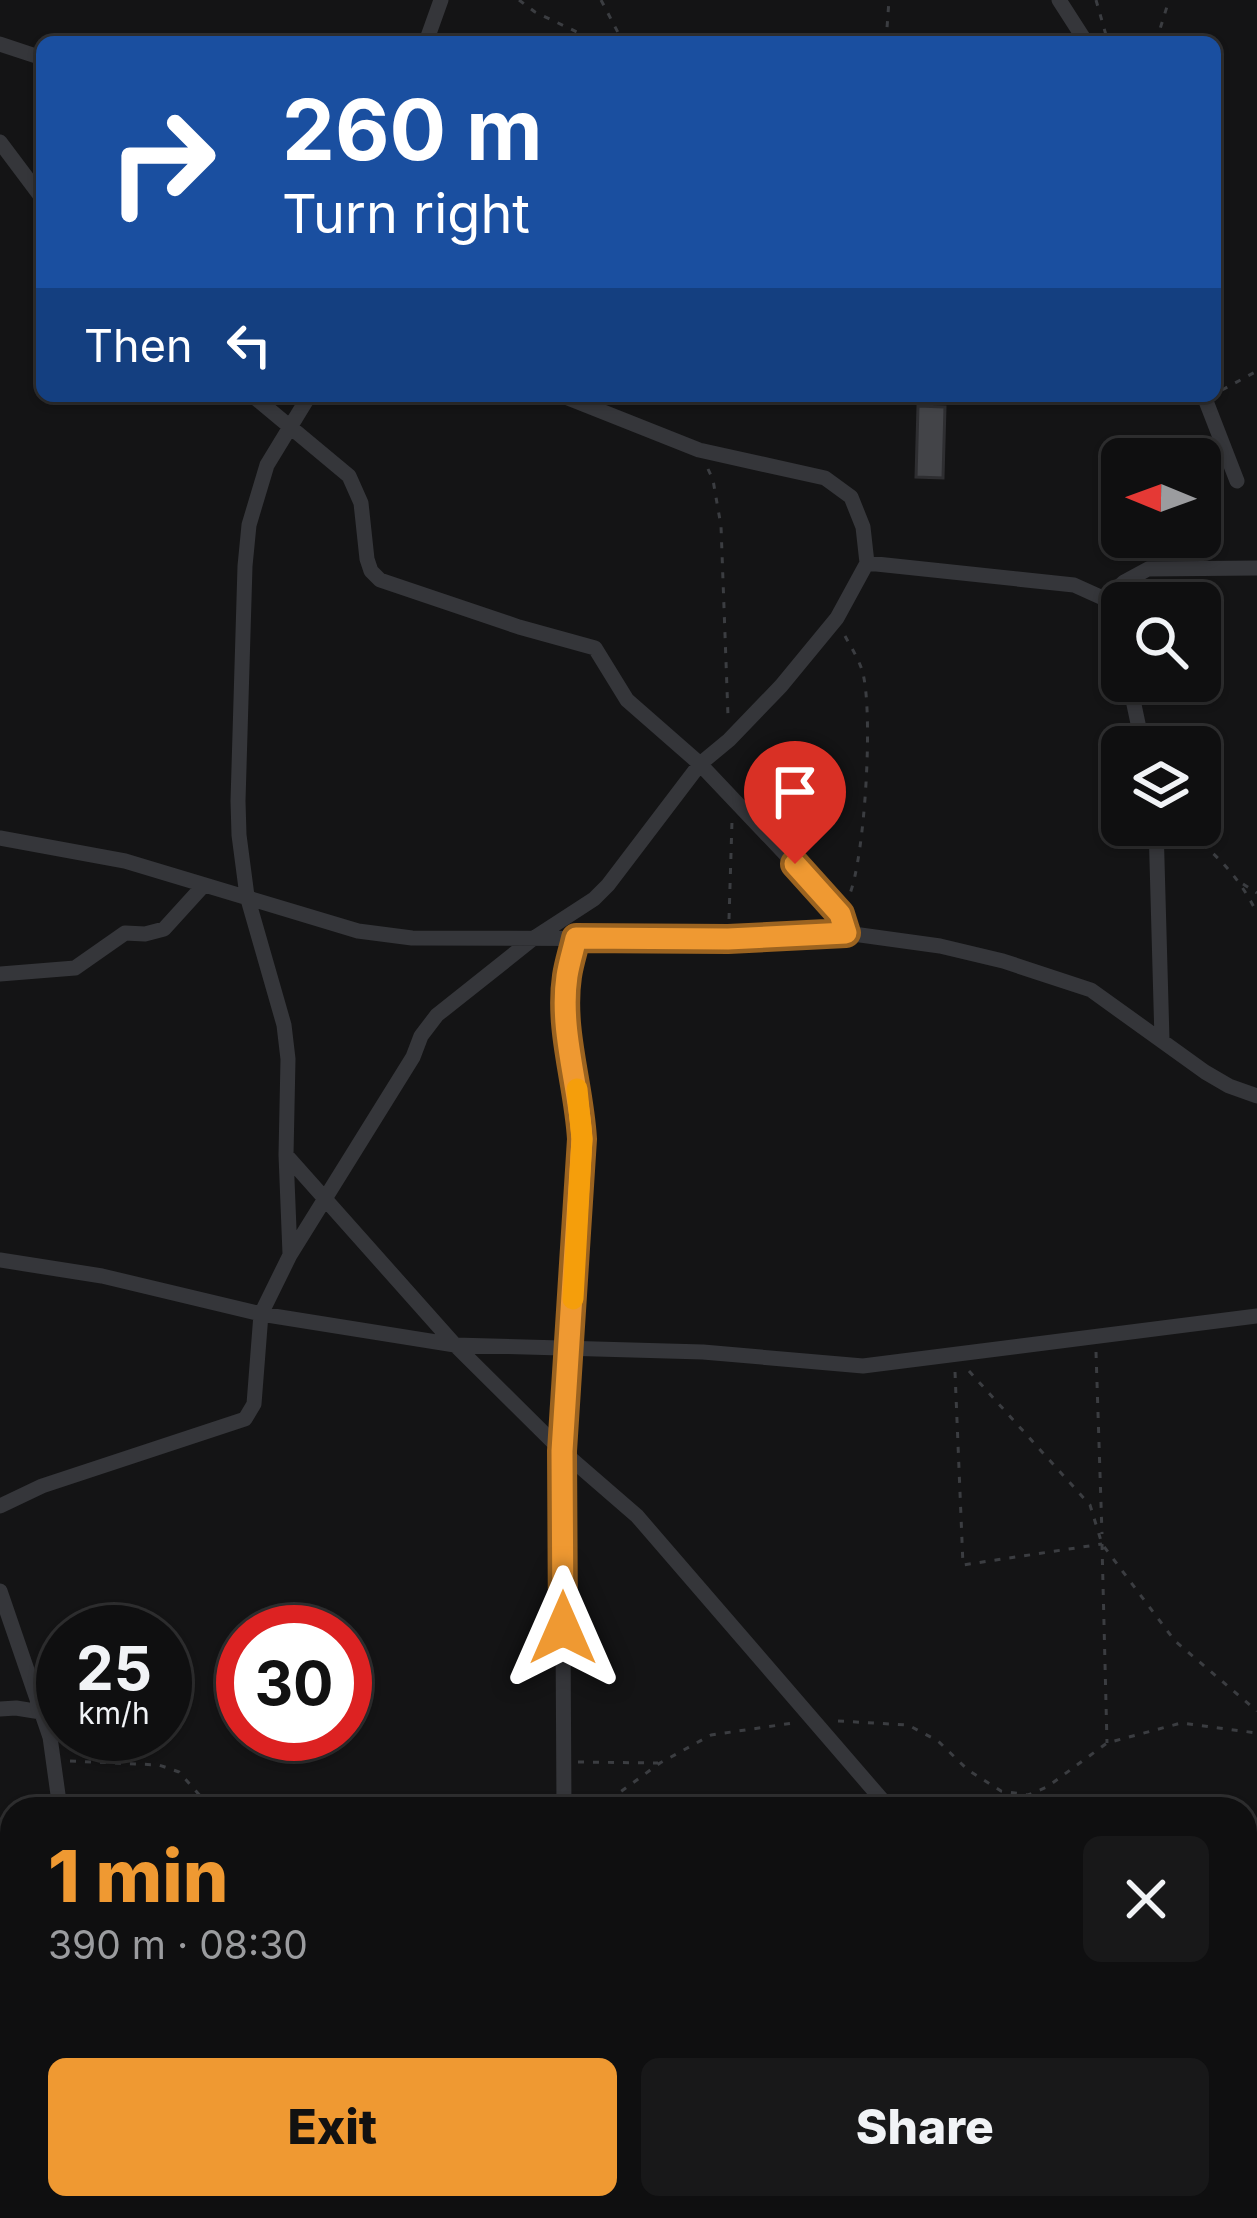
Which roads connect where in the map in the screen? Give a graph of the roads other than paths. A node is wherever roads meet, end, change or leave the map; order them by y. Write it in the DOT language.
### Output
graph roads {
  1 [pos="441,0"];
  2 [pos="1059,0"];
  3 [pos="429,36"];
  4 [pos="1082,36"];
  5 [pos="0,44"];
  6 [pos="36,56"];
  7 [pos="0,142"];
  8 [pos="36,190"];
  9 [pos="260,402"];
  10 [pos="306,402"];
  11 [pos="577,402"];
  12 [pos="1206,402"];
  13 [pos="290,429"];
  14 [pos="1238,481"];
  15 [pos="867,563"];
  16 [pos="1257,568"];
  17 [pos="1124,582"];
  18 [pos="1101,597"];
  19 [pos="700,764"];
  20 [pos="0,838"];
  21 [pos="1157,846"];
  22 [pos="204,885"];
  23 [pos="248,896"];
  24 [pos="846,933"];
  25 [pos="534,938"];
  26 [pos="576,938"];
  27 [pos="0,974"];
  28 [pos="1162,1040"];
  29 [pos="1257,1096"];
  30 [pos="286,1155"];
  31 [pos="326,1202"];
  32 [pos="290,1255"];
  33 [pos="0,1260"];
  34 [pos="261,1314"];
  35 [pos="1257,1316"];
  36 [pos="454,1345"];
  37 [pos="570,1347"];
  38 [pos="562,1451"];
  39 [pos="0,1506"];
  40 [pos="0,1591"];
  41 [pos="36,1697"];
  42 [pos="0,1709"];
  43 [pos="36,1711"];
  44 [pos="53,1761"];
  45 [pos="58,1797"];
  46 [pos="564,1797"];
  47 [pos="880,1797"];
  1 -- 3 [label="street"];
  2 -- 4 [label="street"];
  5 -- 6 [label="street"];
  7 -- 8 [label="street"];
  9 -- 13 [label="street"];
  10 -- 13 [label="street"];
  11 -- 15 [label="street"];
  12 -- 14 [label="street"];
  13 -- 19 [label="street"];
  13 -- 23 [label="street"];
  15 -- 18 [label="street"];
  15 -- 19 [label="street"];
  16 -- 17 [label="street"];
  19 -- 24 [label="street"];
  19 -- 25 [label="street"];
  20 -- 22 [label="street"];
  21 -- 28 [label="street"];
  22 -- 23 [label="street"];
  22 -- 27 [label="street"];
  23 -- 25 [label="street"];
  23 -- 30 [label="street"];
  24 -- 26 [label="street"];
  24 -- 28 [label="street"];
  25 -- 26 [label="street"];
  25 -- 31 [label="street"];
  26 -- 37 [label="street"];
  28 -- 29 [label="street"];
  30 -- 31 [label="street"];
  30 -- 32 [label="street"];
  31 -- 32 [label="street"];
  31 -- 36 [label="street"];
  32 -- 34 [label="street"];
  33 -- 34 [label="street"];
  34 -- 36 [label="street"];
  34 -- 39 [label="street"];
  35 -- 37 [label="street"];
  36 -- 37 [label="street"];
  36 -- 38 [label="street"];
  37 -- 38 [label="street"];
  38 -- 46 [label="street"];
  38 -- 47 [label="street"];
  40 -- 41 [label="street"];
  42 -- 43 [label="street"];
  44 -- 45 [label="street"];
}
